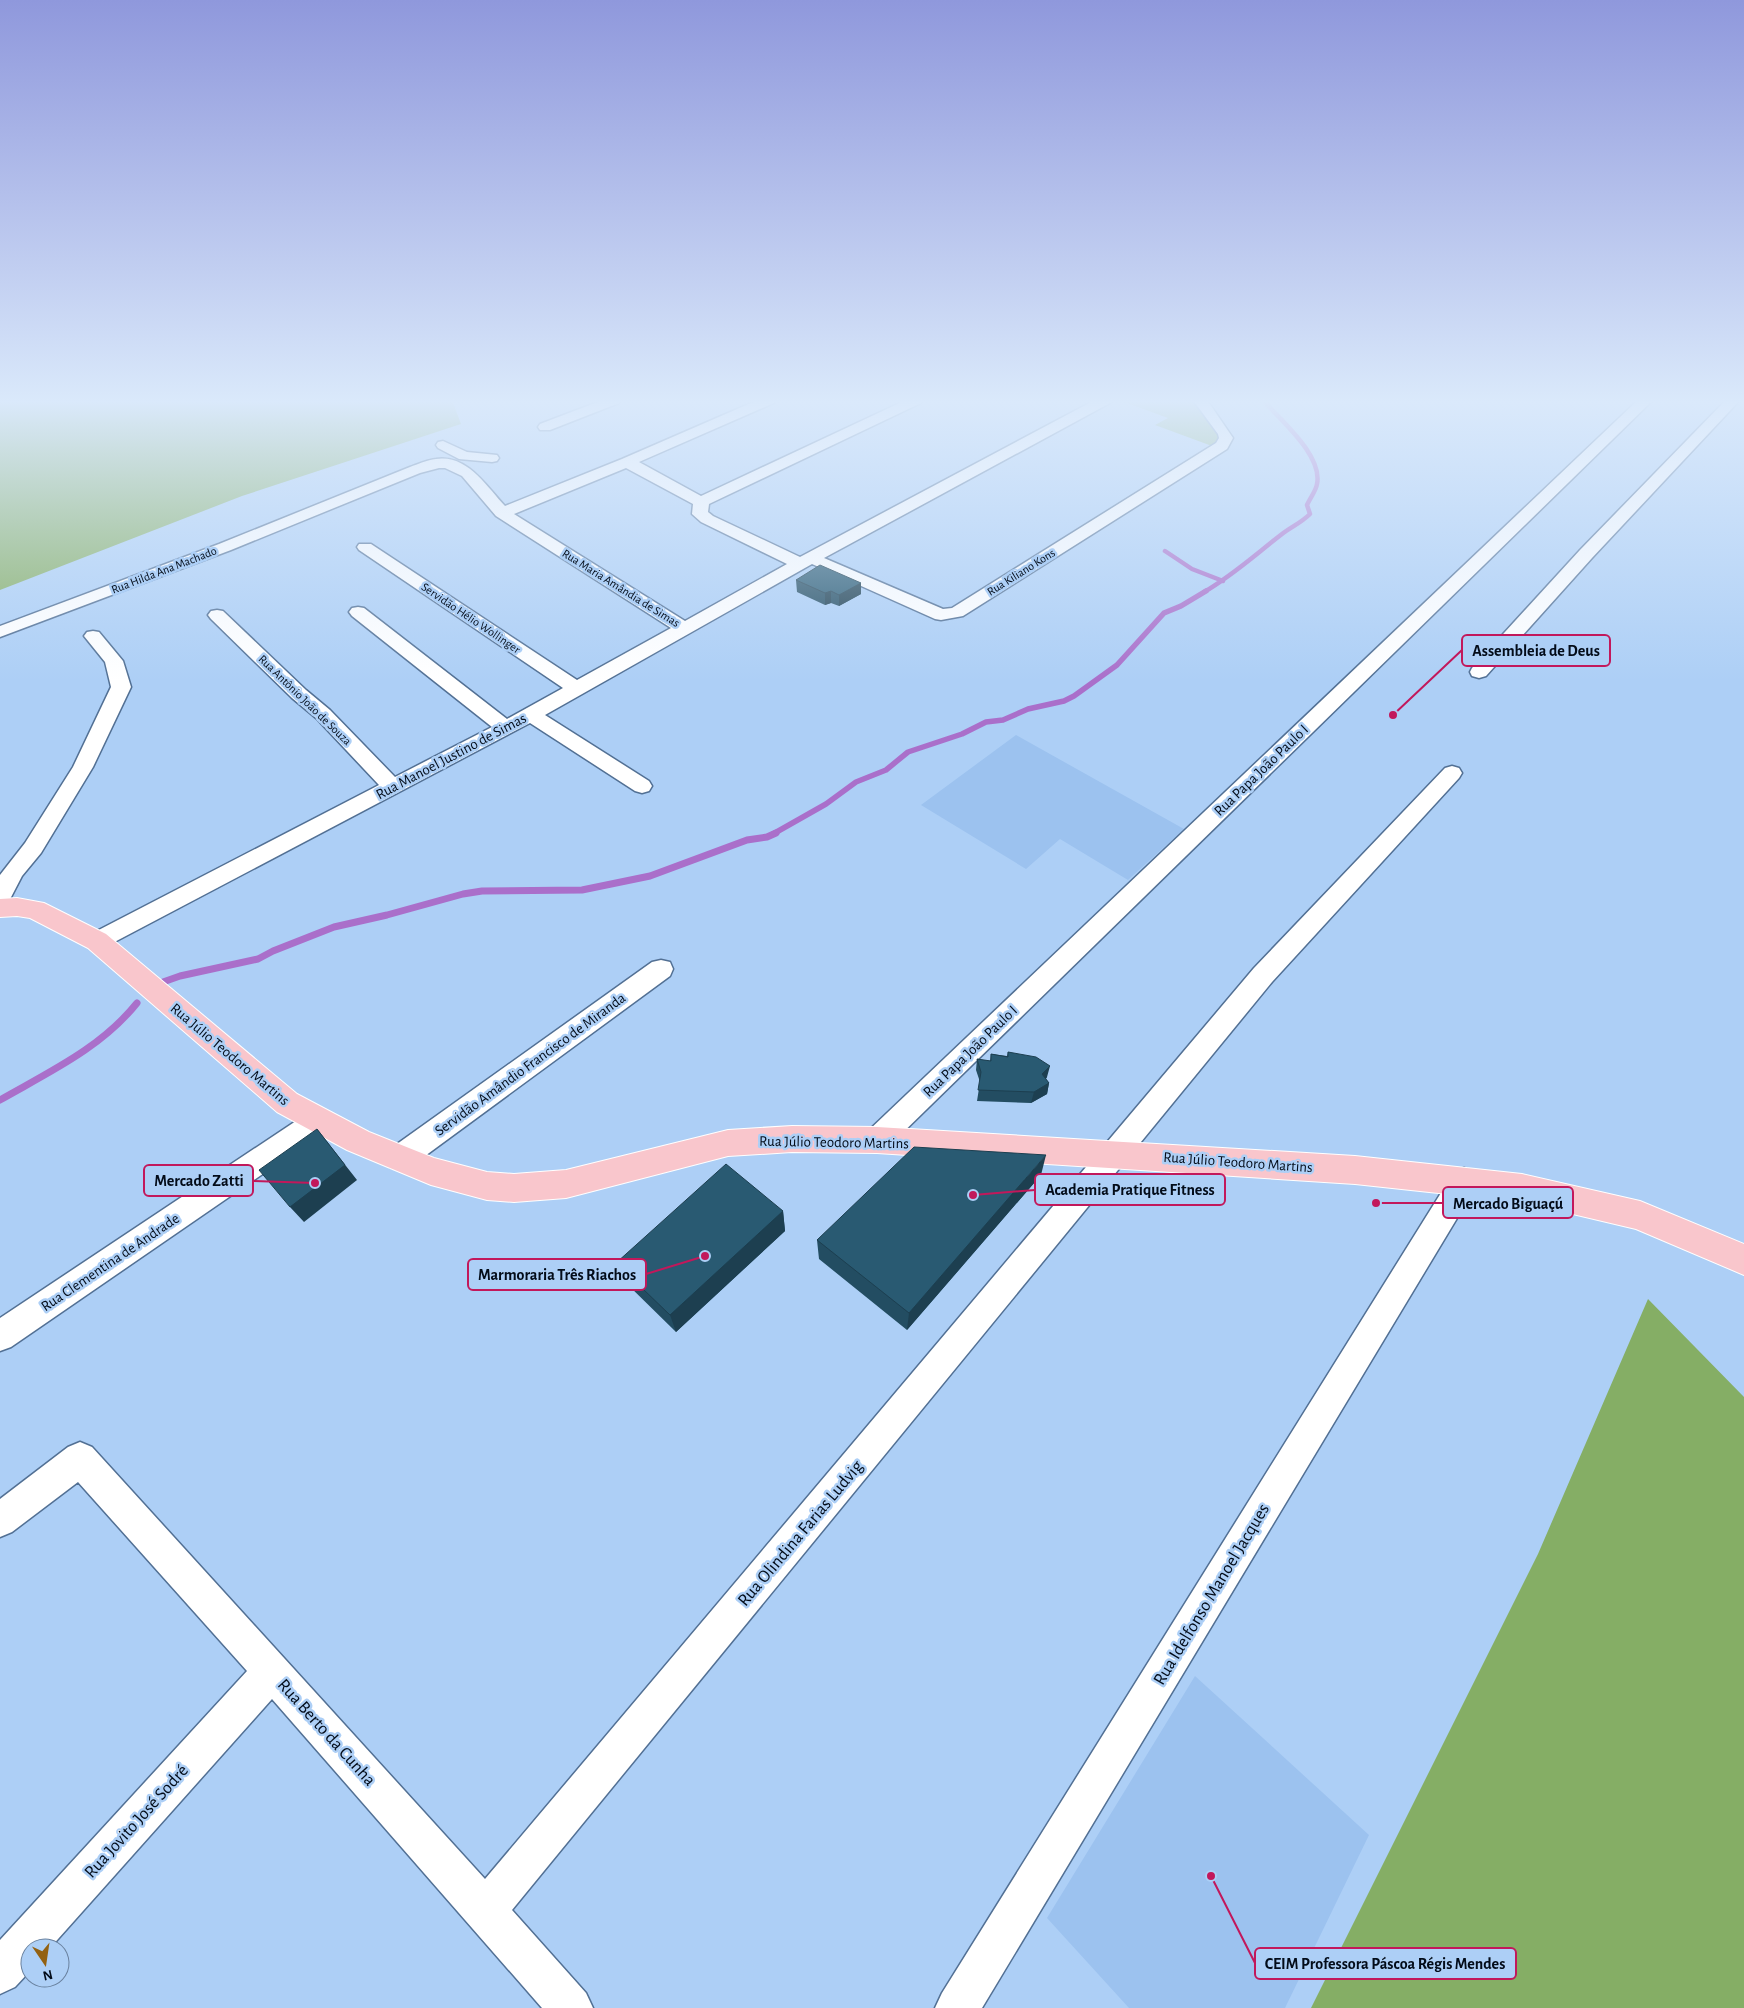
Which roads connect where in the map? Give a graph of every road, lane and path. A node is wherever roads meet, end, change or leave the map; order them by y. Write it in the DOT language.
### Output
graph roads {
  1 [pos="356,494"];
  2 [pos="486,494"];
  3 [pos="548,494"];
  4 [pos="686,494"];
  5 [pos="718,494"];
  6 [pos="928,494"];
  7 [pos="1146,494"];
  8 [pos="1549,494"];
  9 [pos="1644,494"];
  10 [pos="701,502"];
  11 [pos="502,512"];
  12 [pos="365,547"];
  13 [pos="805,561"];
  14 [pos="358,612"];
  15 [pos="217,615"];
  16 [pos="684,629"];
  17 [pos="0,632"];
  18 [pos="93,636"];
  19 [pos="1480,672"];
  20 [pos="576,688"];
  21 [pos="530,714"];
  22 [pos="506,728"];
  23 [pos="1452,773"];
  24 [pos="642,786"];
  25 [pos="392,787"];
  26 [pos="0,897"];
  27 [pos="0,908"];
  28 [pos="98,941"];
  29 [pos="661,969"];
  30 [pos="318,1121"];
  31 [pos="877,1140"];
  32 [pos="1115,1154"];
  33 [pos="400,1158"];
  34 [pos="1464,1181"];
  35 [pos="1744,1260"];
  36 [pos="0,1336"];
  37 [pos="0,1520"];
  38 [pos="272,1671"];
  39 [pos="485,1911"];
  40 [pos="0,1972"];
  41 [pos="571,2008"];
  42 [pos="958,2008"];
  1 -- 17 [label="street, Rua Hilda Ana Machado"];
  2 -- 11 [label="street, Rua Maria Amândia de Simas"];
  3 -- 11 [label="street"];
  4 -- 10 [label="street"];
  5 -- 10 [label="street"];
  6 -- 13 [label="street, Rua Manoel Justino de Simas"];
  7 -- 13 [label="street, Rua Kiliano Kons"];
  8 -- 31 [label="street, Rua Papa João Paulo I"];
  9 -- 19 [label="street"];
  10 -- 13 [label="street"];
  11 -- 16 [label="street, Rua Maria Amândia de Simas"];
  12 -- 20 [label="street, Servidão Hélio Wollinger"];
  13 -- 16 [label="street, Rua Manoel Justino de Simas"];
  14 -- 22 [label="street"];
  15 -- 25 [label="street, Rua Antônio João de Souza"];
  16 -- 20 [label="street, Rua Manoel Justino de Simas"];
  18 -- 26 [label="street"];
  20 -- 21 [label="street, Rua Manoel Justino de Simas"];
  21 -- 22 [label="street, Rua Manoel Justino de Simas"];
  21 -- 24 [label="street"];
  22 -- 25 [label="street, Rua Manoel Justino de Simas"];
  23 -- 32 [label="street, Rua Olindina Farias Ludvig"];
  25 -- 28 [label="street, Rua Manoel Justino de Simas"];
  27 -- 28 [label="main road, Rua Júlio Teodoro Martins"];
  28 -- 30 [label="main road, Rua Júlio Teodoro Martins"];
  29 -- 33 [label="street, Servidão Amândio Francisco de Miranda"];
  30 -- 33 [label="main road, Rua Júlio Teodoro Martins"];
  30 -- 36 [label="street, Rua Clementina de Andrade"];
  31 -- 32 [label="main road, Rua Júlio Teodoro Martins"];
  31 -- 33 [label="main road, Rua Júlio Teodoro Martins"];
  32 -- 34 [label="main road, Rua Júlio Teodoro Martins"];
  32 -- 39 [label="street, Rua Olindina Farias Ludvig"];
  34 -- 35 [label="main road, Rua Júlio Teodoro Martins"];
  34 -- 42 [label="street, Rua Idelfonso Manoel Jacques"];
  37 -- 38 [label="street, Rua Berto da Cunha"];
  38 -- 39 [label="street, Rua Berto da Cunha"];
  38 -- 40 [label="street, Rua Jovito José Sodré"];
  39 -- 41 [label="street, Rua Berto da Cunha"];
}
